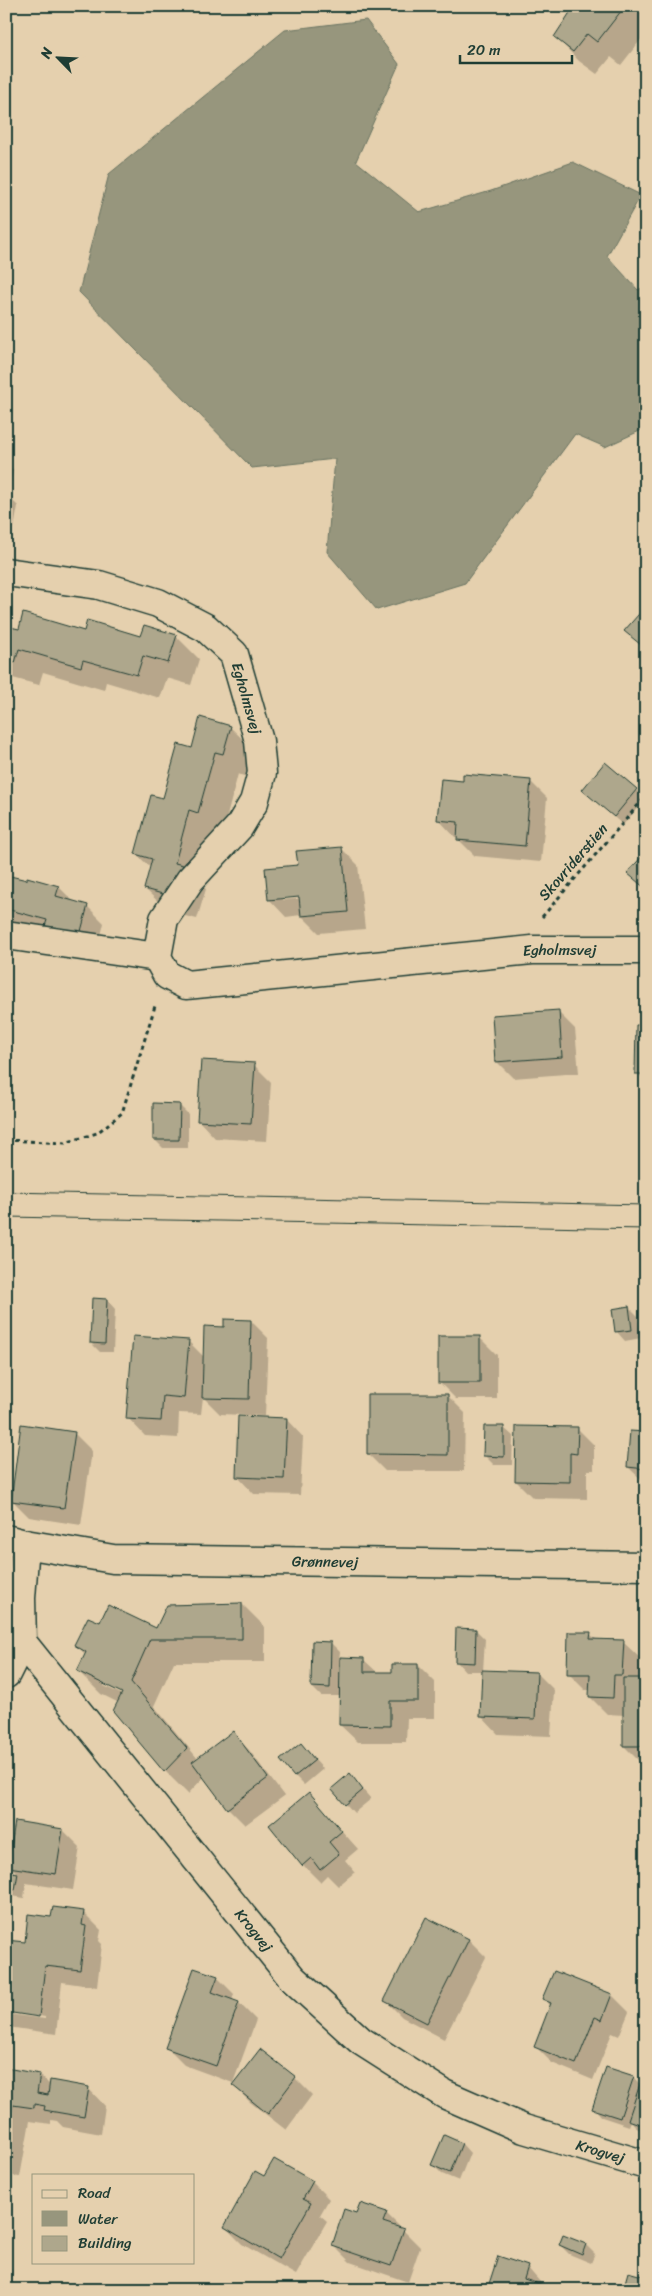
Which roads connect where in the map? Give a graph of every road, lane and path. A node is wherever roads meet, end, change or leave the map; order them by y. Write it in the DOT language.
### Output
graph roads {
  1 [pos="6,572"];
  2 [pos="646,796"];
  3 [pos="6,935"];
  4 [pos="532,950"];
  5 [pos="646,950"];
  6 [pos="162,966"];
  7 [pos="6,1140"];
  8 [pos="16,1542"];
  9 [pos="646,1566"];
  10 [pos="22,1642"];
  11 [pos="6,1674"];
  12 [pos="646,2165"];
  1 -- 6 [label="street, Egholmsvej"];
  2 -- 4 [label="path, Skovriderstien"];
  3 -- 6 [label="street, Egholmsvej"];
  4 -- 5 [label="street, Egholmsvej"];
  4 -- 6 [label="street, Egholmsvej"];
  6 -- 7 [label="path"];
  8 -- 9 [label="street, Grønnevej"];
  8 -- 10 [label="street"];
  10 -- 11 [label="street"];
  10 -- 12 [label="street, Krogvej"];
}
